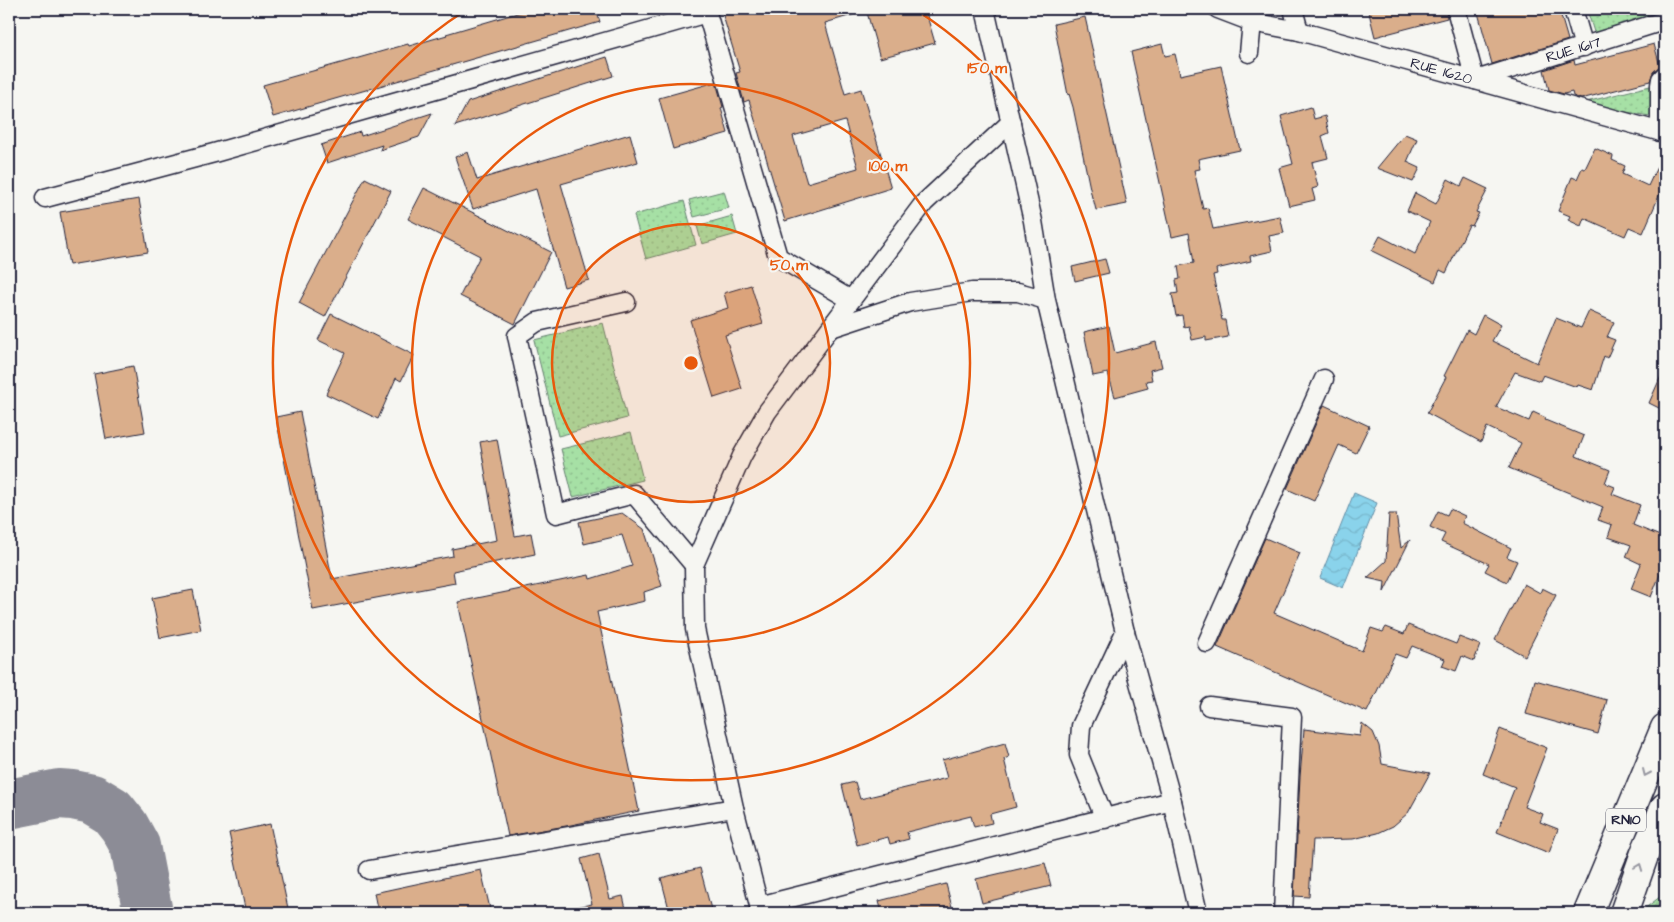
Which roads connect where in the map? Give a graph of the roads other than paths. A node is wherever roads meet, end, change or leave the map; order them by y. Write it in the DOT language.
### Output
graph roads {
  1 [pos="985,9"];
  2 [pos="1218,9"];
  3 [pos="1293,9"];
  4 [pos="1456,9"];
  5 [pos="1573,9"];
  6 [pos="1659,20"];
  7 [pos="1252,22"];
  8 [pos="1299,31"];
  9 [pos="1584,46"];
  10 [pos="1249,53"];
  11 [pos="1665,75"];
  12 [pos="1475,80"];
  13 [pos="1011,122"];
  14 [pos="1663,132"];
  15 [pos="45,198"];
  16 [pos="851,300"];
  17 [pos="1046,300"];
  18 [pos="626,302"];
  19 [pos="831,328"];
  20 [pos="1324,379"];
  21 [pos="694,565"];
  22 [pos="1125,632"];
  23 [pos="1207,643"];
  24 [pos="1209,706"];
  25 [pos="1665,728"];
  26 [pos="1172,801"];
  27 [pos="1665,807"];
  28 [pos="734,808"];
  29 [pos="1105,818"];
  30 [pos="368,870"];
  31 [pos="760,910"];
  32 [pos="1198,913"];
  33 [pos="1283,913"];
  34 [pos="1588,913"];
  35 [pos="1624,913"];
  1 -- 13 [label="street"];
  2 -- 7 [label="street, RUE 1620"];
  3 -- 8 [label="street"];
  4 -- 12 [label="street"];
  5 -- 9 [label="street"];
  6 -- 9 [label="street, RUE 1617"];
  7 -- 8 [label="street, RUE 1620"];
  7 -- 10 [label="street"];
  8 -- 12 [label="street, RUE 1620"];
  9 -- 12 [label="street, RUE 1617"];
  11 -- 14 [label="street"];
  12 -- 14 [label="street, RUE 1620"];
  13 -- 16 [label="street"];
  13 -- 17 [label="street"];
  15 -- 16 [label="street"];
  16 -- 19 [label="street"];
  17 -- 19 [label="street"];
  17 -- 22 [label="street"];
  18 -- 21 [label="street"];
  19 -- 21 [label="street"];
  20 -- 23 [label="street"];
  21 -- 28 [label="street"];
  22 -- 26 [label="street"];
  22 -- 29 [label="street"];
  24 -- 33 [label="street"];
  25 -- 34 [label="main road, RN10, one-way"];
  26 -- 29 [label="street"];
  26 -- 32 [label="street"];
  35 -- 27 [label="main road, RN10, one-way"];
  28 -- 30 [label="street"];
  28 -- 31 [label="street"];
  29 -- 31 [label="street"];
}
